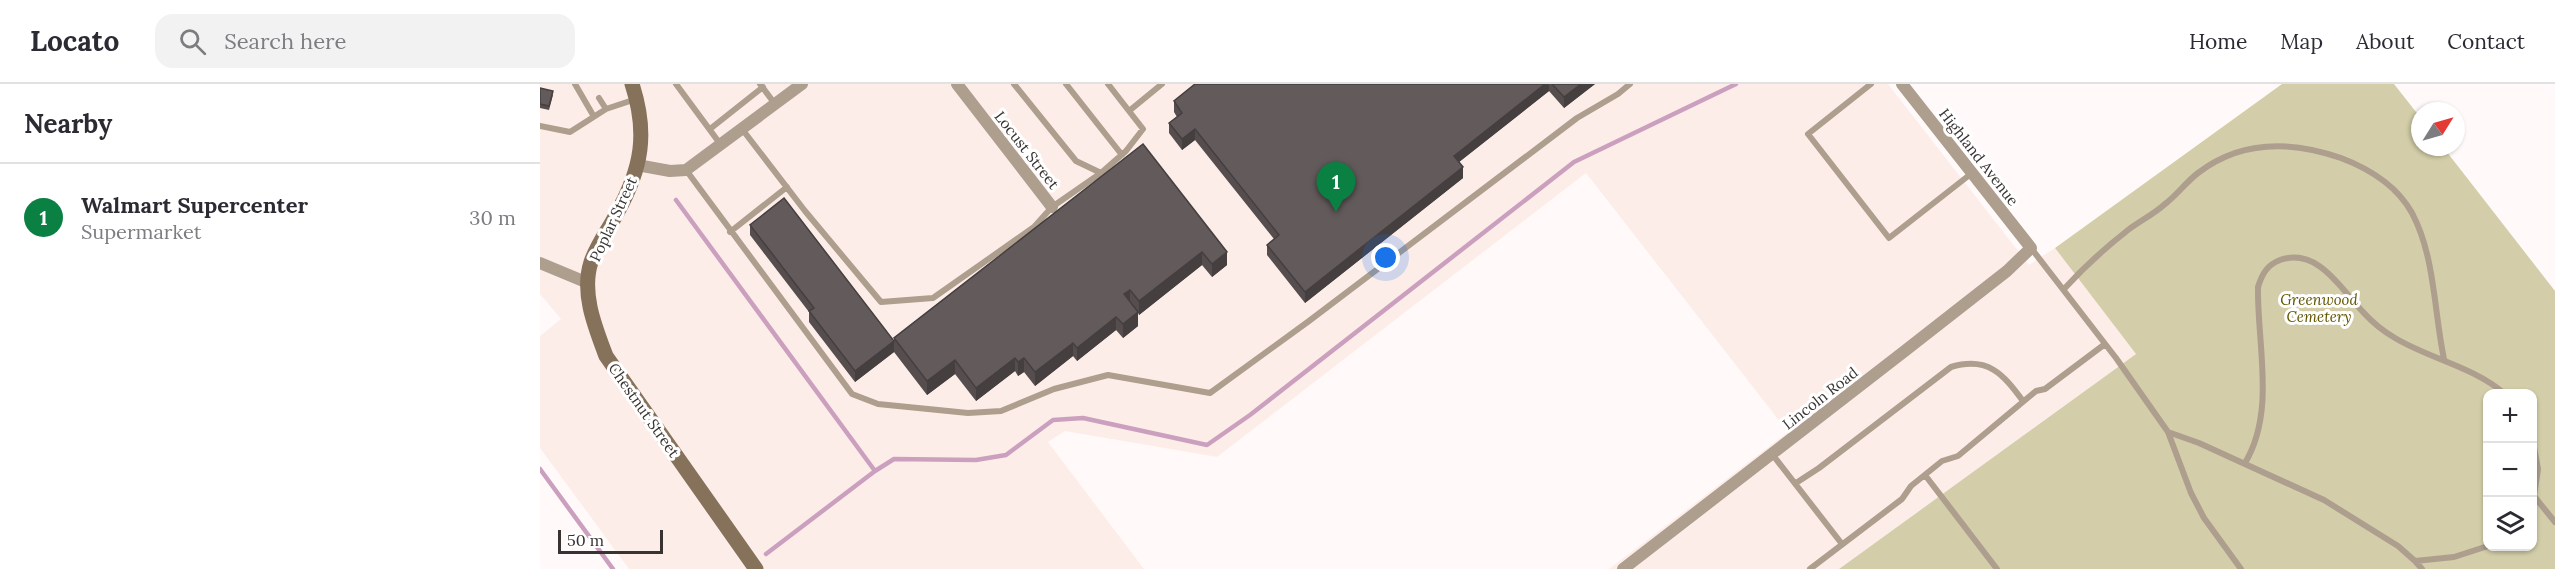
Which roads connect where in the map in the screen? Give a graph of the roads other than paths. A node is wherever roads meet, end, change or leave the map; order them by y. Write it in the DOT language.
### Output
graph roads {
  1 [pos="575,84"];
  2 [pos="676,84"];
  3 [pos="802,84"];
  4 [pos="957,84"];
  5 [pos="1014,84"];
  6 [pos="1066,84"];
  7 [pos="1108,84"];
  8 [pos="1630,84"];
  9 [pos="1871,84"];
  10 [pos="1902,84"];
  11 [pos="1160,85"];
  12 [pos="761,86"];
  13 [pos="634,91"];
  14 [pos="599,98"];
  15 [pos="776,104"];
  16 [pos="606,109"];
  17 [pos="1129,111"];
  18 [pos="593,115"];
  19 [pos="540,126"];
  20 [pos="710,129"];
  21 [pos="742,129"];
  22 [pos="721,145"];
  23 [pos="1122,155"];
  24 [pos="637,165"];
  25 [pos="686,170"];
  26 [pos="1101,173"];
  27 [pos="1972,173"];
  28 [pos="787,187"];
  29 [pos="1052,207"];
  30 [pos="730,232"];
  31 [pos="2031,248"];
  32 [pos="540,263"];
  33 [pos="588,283"];
  34 [pos="2064,289"];
  35 [pos="2105,344"];
  36 [pos="2444,359"];
  37 [pos="2499,389"];
  38 [pos="2023,401"];
  39 [pos="2168,432"];
  40 [pos="1772,454"];
  41 [pos="2245,463"];
  42 [pos="1925,475"];
  43 [pos="1796,483"];
  44 [pos="2537,502"];
  45 [pos="2555,522"];
  46 [pos="1842,544"];
  47 [pos="2483,547"];
  48 [pos="2415,561"];
  49 [pos="756,569"];
  50 [pos="1623,569"];
  51 [pos="1810,569"];
  52 [pos="1997,569"];
  53 [pos="2241,569"];
  54 [pos="2422,569"];
  1 -- 18 [label="lane"];
  2 -- 20 [label="lane"];
  3 -- 15 [label="street"];
  4 -- 29 [label="street, Locust Street"];
  5 -- 26 [label="lane"];
  6 -- 23 [label="lane"];
  7 -- 17 [label="lane"];
  8 -- 30 [label="lane"];
  9 -- 27 [label="lane"];
  10 -- 27 [label="street, Highland Avenue"];
  11 -- 17 [label="lane"];
  12 -- 15 [label="lane"];
  12 -- 20 [label="lane"];
  13 -- 16 [label="lane"];
  13 -- 24 [label="street, Poplar Street"];
  14 -- 16 [label="lane"];
  15 -- 21 [label="street"];
  16 -- 18 [label="lane"];
  17 -- 23 [label="lane"];
  18 -- 19 [label="lane"];
  20 -- 22 [label="lane"];
  21 -- 22 [label="street"];
  21 -- 28 [label="lane"];
  22 -- 25 [label="street"];
  23 -- 26 [label="lane"];
  24 -- 25 [label="street"];
  24 -- 33 [label="street, Poplar Street"];
  25 -- 30 [label="lane"];
  26 -- 29 [label="lane"];
  27 -- 31 [label="street, Highland Avenue"];
  28 -- 29 [label="lane"];
  28 -- 30 [label="lane"];
  31 -- 34 [label="lane"];
  31 -- 40 [label="street, Lincoln Road"];
  32 -- 33 [label="street"];
  33 -- 49 [label="street, Chestnut Street"];
  34 -- 35 [label="lane"];
  34 -- 36 [label="lane"];
  35 -- 38 [label="lane"];
  35 -- 39 [label="lane"];
  36 -- 37 [label="lane"];
  36 -- 41 [label="lane"];
  38 -- 42 [label="lane"];
  38 -- 43 [label="lane"];
  39 -- 41 [label="lane"];
  39 -- 53 [label="lane"];
  40 -- 43 [label="lane"];
  40 -- 50 [label="street, Lincoln Road"];
  41 -- 48 [label="lane"];
  42 -- 46 [label="lane"];
  42 -- 52 [label="lane"];
  43 -- 46 [label="lane"];
  44 -- 45 [label="lane"];
  46 -- 51 [label="lane"];
  47 -- 48 [label="lane"];
  48 -- 54 [label="lane"];
}
